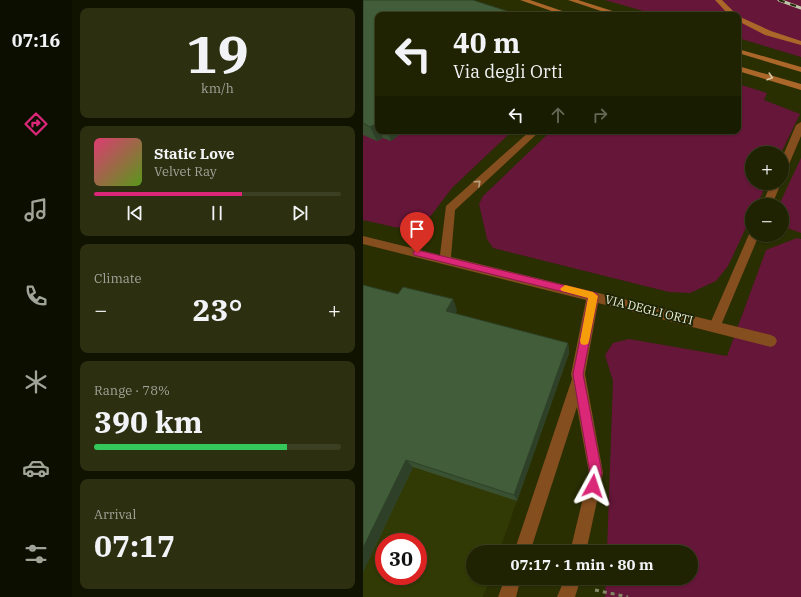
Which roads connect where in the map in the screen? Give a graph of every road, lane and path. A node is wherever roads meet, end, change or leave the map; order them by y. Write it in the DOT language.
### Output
graph roads {
  1 [pos="523,0"];
  2 [pos="571,0"];
  3 [pos="717,0"];
  4 [pos="561,12"];
  5 [pos="611,12"];
  6 [pos="730,12"];
  7 [pos="741,20"];
  8 [pos="801,44"];
  9 [pos="741,51"];
  10 [pos="741,69"];
  11 [pos="801,70"];
  12 [pos="801,87"];
  13 [pos="801,125"];
  14 [pos="532,134"];
  15 [pos="789,153"];
  16 [pos="363,240"];
  17 [pos="751,242"];
  18 [pos="445,260"];
  19 [pos="593,296"];
  20 [pos="715,326"];
  21 [pos="771,341"];
  22 [pos="579,379"];
  23 [pos="524,545"];
  24 [pos="581,545"];
  25 [pos="511,585"];
  26 [pos="570,587"];
  27 [pos="507,597"];
  28 [pos="628,597"];
  1 -- 4 [label="main road"];
  2 -- 5 [label="main road"];
  3 -- 6 [label="main road"];
  7 -- 8 [label="main road"];
  9 -- 11 [label="main road"];
  10 -- 12 [label="main road, one-way"];
  13 -- 15 [label="street"];
  18 -- 14 [label="street, one-way"];
  16 -- 18 [label="street, VIA DEGLI ORTI"];
  17 -- 20 [label="street"];
  18 -- 19 [label="street, VIA DEGLI ORTI"];
  19 -- 20 [label="street, VIA DEGLI ORTI"];
  19 -- 22 [label="street"];
  20 -- 21 [label="street, VIA DEGLI ORTI"];
  22 -- 23 [label="street"];
  22 -- 24 [label="street"];
  25 -- 27 [label="street"];
  26 -- 28 [label="path"];
}
